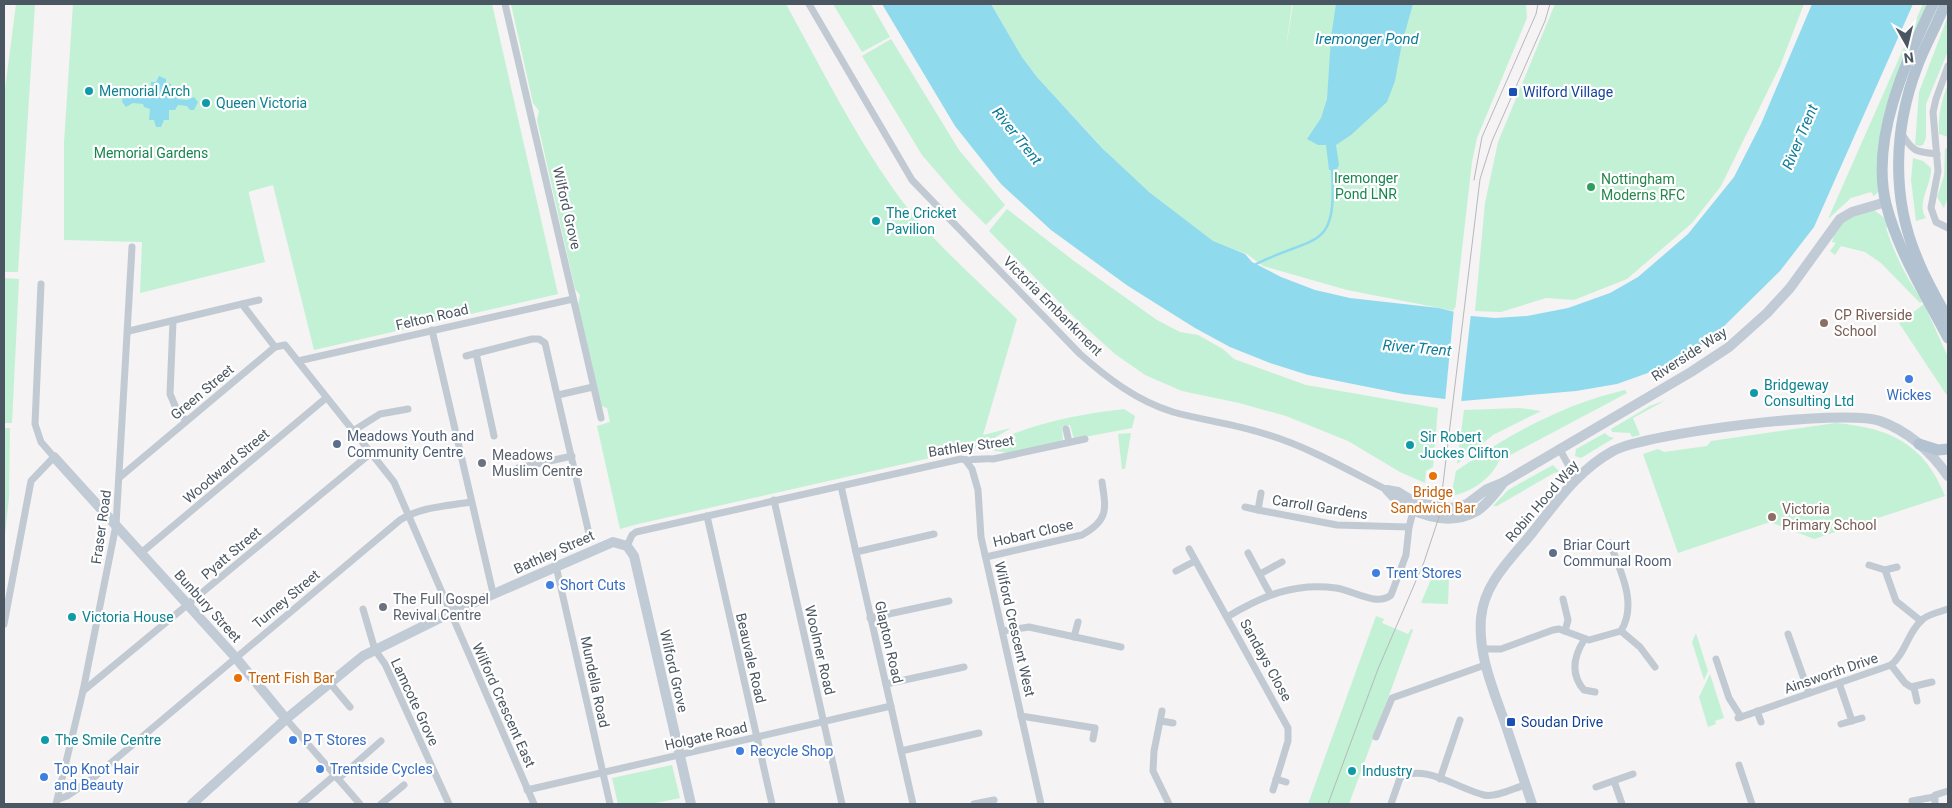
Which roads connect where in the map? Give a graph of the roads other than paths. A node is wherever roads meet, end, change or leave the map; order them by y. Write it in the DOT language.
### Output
graph roads {
  1 [pos="505,4"];
  2 [pos="809,4"];
  3 [pos="1933,4"];
  4 [pos="1945,4"];
  5 [pos="1948,66"];
  6 [pos="1900,132"];
  7 [pos="1937,154"];
  8 [pos="1899,168"];
  9 [pos="1886,202"];
  10 [pos="1948,228"];
  11 [pos="132,247"];
  12 [pos="40,284"];
  13 [pos="573,299"];
  14 [pos="259,300"];
  15 [pos="242,304"];
  16 [pos="1948,319"];
  17 [pos="173,321"];
  18 [pos="432,330"];
  19 [pos="129,331"];
  20 [pos="1948,338"];
  21 [pos="275,347"];
  22 [pos="476,353"];
  23 [pos="466,356"];
  24 [pos="298,361"];
  25 [pos="594,387"];
  26 [pos="558,395"];
  27 [pos="326,398"];
  28 [pos="408,409"];
  29 [pos="601,418"];
  30 [pos="186,422"];
  31 [pos="1066,429"];
  32 [pos="353,431"];
  33 [pos="494,436"];
  34 [pos="1085,439"];
  35 [pos="1069,442"];
  36 [pos="1919,444"];
  37 [pos="1559,448"];
  38 [pos="1948,449"];
  39 [pos="371,453"];
  40 [pos="572,456"];
  41 [pos="54,457"];
  42 [pos="966,460"];
  43 [pos="518,468"];
  44 [pos="1947,472"];
  45 [pos="120,477"];
  46 [pos="1576,479"];
  47 [pos="1102,482"];
  48 [pos="841,486"];
  49 [pos="1387,490"];
  50 [pos="1261,494"];
  51 [pos="1402,499"];
  52 [pos="774,500"];
  53 [pos="471,502"];
  54 [pos="1415,507"];
  55 [pos="1245,508"];
  56 [pos="1258,510"];
  57 [pos="409,514"];
  58 [pos="707,516"];
  59 [pos="116,525"];
  60 [pos="1409,527"];
  61 [pos="934,534"];
  62 [pos="590,538"];
  63 [pos="1610,543"];
  64 [pos="627,546"];
  65 [pos="1189,549"];
  66 [pos="856,552"];
  67 [pos="141,553"];
  68 [pos="1248,554"];
  69 [pos="986,557"];
  70 [pos="1195,561"];
  71 [pos="1282,562"];
  72 [pos="1869,564"];
  73 [pos="556,566"];
  74 [pos="1898,566"];
  75 [pos="1885,570"];
  76 [pos="1176,571"];
  77 [pos="1260,574"];
  78 [pos="492,593"];
  79 [pos="1270,594"];
  80 [pos="1564,599"];
  81 [pos="949,601"];
  82 [pos="188,605"];
  83 [pos="363,609"];
  84 [pos="1948,609"];
  85 [pos="450,613"];
  86 [pos="1227,617"];
  87 [pos="870,618"];
  88 [pos="1921,621"];
  89 [pos="1078,622"];
  90 [pos="4,624"];
  91 [pos="1003,631"];
  92 [pos="1565,631"];
  93 [pos="1621,631"];
  94 [pos="1788,634"];
  95 [pos="1074,637"];
  96 [pos="1584,640"];
  97 [pos="1121,648"];
  98 [pos="1482,649"];
  99 [pos="375,650"];
  100 [pos="236,658"];
  101 [pos="1716,659"];
  102 [pos="1485,665"];
  103 [pos="1892,665"];
  104 [pos="964,667"];
  105 [pos="1655,667"];
  106 [pos="329,682"];
  107 [pos="1932,682"];
  108 [pos="1839,683"];
  109 [pos="886,684"];
  110 [pos="1914,688"];
  111 [pos="83,691"];
  112 [pos="1595,692"];
  113 [pos="1809,693"];
  114 [pos="1917,701"];
  115 [pos="891,706"];
  116 [pos="350,707"];
  117 [pos="1162,711"];
  118 [pos="1757,711"];
  119 [pos="1022,716"];
  120 [pos="1862,718"];
  121 [pos="286,719"];
  122 [pos="1460,720"];
  123 [pos="1161,721"];
  124 [pos="1852,721"];
  125 [pos="824,722"];
  126 [pos="1761,722"];
  127 [pos="1173,723"];
  128 [pos="1841,724"];
  129 [pos="979,733"];
  130 [pos="756,737"];
  131 [pos="1376,737"];
  132 [pos="1092,739"];
  133 [pos="381,741"];
  134 [pos="901,751"];
  135 [pos="680,755"];
  136 [pos="1740,766"];
  137 [pos="602,772"];
  138 [pos="1633,774"];
  139 [pos="336,777"];
  140 [pos="1276,779"];
  141 [pos="1440,779"];
  142 [pos="1614,781"];
  143 [pos="1286,782"];
  144 [pos="404,785"];
  145 [pos="1525,785"];
  146 [pos="1596,787"];
  147 [pos="527,790"];
  148 [pos="1273,790"];
  149 [pos="1948,791"];
  150 [pos="1484,795"];
  151 [pos="994,800"];
  152 [pos="58,801"];
  153 [pos="1912,801"];
  154 [pos="1934,801"];
  155 [pos="192,804"];
  156 [pos="301,804"];
  157 [pos="360,804"];
  158 [pos="381,804"];
  159 [pos="449,804"];
  160 [pos="534,804"];
  161 [pos="610,804"];
  162 [pos="690,804"];
  163 [pos="772,804"];
  164 [pos="842,804"];
  165 [pos="913,804"];
  166 [pos="974,804"];
  167 [pos="1041,804"];
  168 [pos="1169,804"];
  169 [pos="1391,804"];
  170 [pos="1483,804"];
  171 [pos="1532,804"];
  172 [pos="1622,804"];
  173 [pos="1752,804"];
  1 -- 13 [label="street, Wilford Grove"];
  2 -- 49 [label="street, Victoria Embankment"];
  3 -- 9 [label="main road"];
  4 -- 6 [label="main road"];
  5 -- 7 [label="street"];
  6 -- 7 [label="street"];
  6 -- 8 [label="main road"];
  7 -- 10 [label="street"];
  8 -- 9 [label="main road"];
  8 -- 16 [label="main road"];
  9 -- 20 [label="main road"];
  9 -- 37 [label="street, Riverside Way"];
  11 -- 19 [label="street, Fraser Road"];
  12 -- 41 [label="street, Bunbury Street"];
  13 -- 18 [label="street, Felton Road"];
  13 -- 25 [label="street, Wilford Grove"];
  14 -- 15 [label="street"];
  15 -- 17 [label="street"];
  15 -- 21 [label="street"];
  17 -- 19 [label="street"];
  17 -- 30 [label="street"];
  18 -- 24 [label="street, Felton Road"];
  18 -- 53 [label="street"];
  19 -- 45 [label="street, Fraser Road"];
  21 -- 24 [label="street"];
  21 -- 30 [label="street, Green Street"];
  22 -- 23 [label="street"];
  22 -- 26 [label="street"];
  22 -- 33 [label="street"];
  24 -- 27 [label="street, Wilford Crescent East"];
  25 -- 26 [label="street"];
  25 -- 29 [label="street, Wilford Grove"];
  26 -- 40 [label="street"];
  27 -- 32 [label="street, Wilford Crescent East"];
  27 -- 67 [label="street, Woodward Street"];
  28 -- 32 [label="street"];
  30 -- 45 [label="street, Green Street"];
  31 -- 35 [label="street"];
  32 -- 39 [label="street, Wilford Crescent East"];
  34 -- 35 [label="street, Bathley Street"];
  35 -- 42 [label="street, Bathley Street"];
  36 -- 38 [label="main road"];
  36 -- 44 [label="street, Robin Hood Way"];
  36 -- 46 [label="street, Robin Hood Way"];
  37 -- 46 [label="street"];
  37 -- 54 [label="street, Riverside Way"];
  39 -- 57 [label="street, Wilford Crescent East"];
  39 -- 82 [label="street, Pyatt Street"];
  40 -- 43 [label="street"];
  40 -- 62 [label="street"];
  41 -- 59 [label="street, Bunbury Street"];
  41 -- 90 [label="street"];
  42 -- 48 [label="street, Bathley Street"];
  42 -- 69 [label="street, Wilford Crescent West"];
  45 -- 59 [label="street, Fraser Road"];
  46 -- 98 [label="street, Robin Hood Way"];
  47 -- 69 [label="street, Hobart Close"];
  48 -- 52 [label="street, Bathley Street"];
  48 -- 66 [label="street, Glapton Road"];
  49 -- 51 [label="street, Victoria Embankment"];
  50 -- 56 [label="street, Carroll Gardens"];
  51 -- 54 [label="street, Riverside Way"];
  52 -- 58 [label="street, Bathley Street"];
  52 -- 125 [label="street, Woolmer Road"];
  53 -- 57 [label="street, Turney Street"];
  53 -- 78 [label="street"];
  54 -- 60 [label="street"];
  55 -- 56 [label="street, Carroll Gardens"];
  56 -- 60 [label="street, Carroll Gardens"];
  57 -- 85 [label="street, Wilford Crescent East"];
  57 -- 100 [label="street, Turney Street"];
  58 -- 64 [label="street, Bathley Street"];
  58 -- 130 [label="street, Beauvale Road"];
  59 -- 67 [label="street, Bunbury Street"];
  59 -- 111 [label="street, Fraser Road"];
  60 -- 79 [label="street"];
  61 -- 66 [label="street"];
  63 -- 93 [label="street"];
  64 -- 73 [label="street, Bathley Street"];
  64 -- 135 [label="street, Wilford Grove"];
  65 -- 70 [label="street, Sandays Close"];
  66 -- 87 [label="street, Glapton Road"];
  67 -- 82 [label="street, Bunbury Street"];
  68 -- 77 [label="street"];
  69 -- 91 [label="street, Wilford Crescent West"];
  70 -- 76 [label="street"];
  70 -- 86 [label="street, Sandays Close"];
  71 -- 77 [label="street"];
  72 -- 75 [label="street"];
  73 -- 78 [label="street, Bathley Street"];
  73 -- 137 [label="street, Mundella Road"];
  74 -- 75 [label="street"];
  75 -- 88 [label="street"];
  77 -- 79 [label="street"];
  78 -- 85 [label="street, Bathley Street"];
  79 -- 86 [label="street"];
  80 -- 92 [label="street"];
  81 -- 87 [label="street"];
  82 -- 100 [label="street, Bunbury Street"];
  82 -- 111 [label="street, Pyatt Street"];
  83 -- 99 [label="street, Lamcote Grove"];
  84 -- 88 [label="street"];
  85 -- 99 [label="street, Bathley Street"];
  85 -- 147 [label="street, Wilford Crescent East"];
  86 -- 140 [label="street, Sandays Close"];
  87 -- 109 [label="street, Glapton Road"];
  88 -- 103 [label="street, Ainsworth Drive"];
  89 -- 95 [label="street"];
  91 -- 95 [label="street"];
  91 -- 119 [label="street, Wilford Crescent West"];
  92 -- 96 [label="street"];
  92 -- 98 [label="street"];
  93 -- 96 [label="street"];
  93 -- 105 [label="street"];
  94 -- 113 [label="street"];
  95 -- 97 [label="street"];
  96 -- 112 [label="street"];
  98 -- 102 [label="street, Robin Hood Way"];
  99 -- 106 [label="street, Bathley Street"];
  99 -- 159 [label="street, Lamcote Grove"];
  100 -- 121 [label="street, Bunbury Street"];
  100 -- 152 [label="street, Turney Street"];
  101 -- 118 [label="street, Ainsworth Drive"];
  102 -- 131 [label="street"];
  102 -- 145 [label="street, Robin Hood Way"];
  103 -- 108 [label="street, Ainsworth Drive"];
  103 -- 110 [label="street"];
  104 -- 109 [label="street"];
  106 -- 116 [label="street"];
  106 -- 121 [label="street, Bathley Street"];
  107 -- 110 [label="street"];
  108 -- 113 [label="street, Ainsworth Drive"];
  108 -- 124 [label="street"];
  109 -- 115 [label="street, Glapton Road"];
  110 -- 114 [label="street"];
  111 -- 152 [label="street, Fraser Road"];
  113 -- 118 [label="street, Ainsworth Drive"];
  115 -- 125 [label="street, Holgate Road"];
  115 -- 134 [label="street, Glapton Road"];
  117 -- 123 [label="street"];
  118 -- 126 [label="street"];
  119 -- 132 [label="street"];
  119 -- 167 [label="street, Wilford Crescent West"];
  120 -- 124 [label="street"];
  121 -- 139 [label="street, Bunbury Street"];
  121 -- 155 [label="street, Bathley Street"];
  122 -- 141 [label="street"];
  123 -- 127 [label="street"];
  123 -- 168 [label="street"];
  124 -- 128 [label="street"];
  125 -- 130 [label="street, Holgate Road"];
  125 -- 164 [label="street, Woolmer Road"];
  129 -- 134 [label="street"];
  130 -- 135 [label="street, Holgate Road"];
  130 -- 163 [label="street, Beauvale Road"];
  133 -- 139 [label="street"];
  134 -- 165 [label="street, Glapton Road"];
  135 -- 137 [label="street, Holgate Road"];
  135 -- 162 [label="street, Wilford Grove"];
  136 -- 173 [label="street"];
  137 -- 147 [label="street, Holgate Road"];
  137 -- 161 [label="street, Mundella Road"];
  138 -- 142 [label="street"];
  139 -- 156 [label="street"];
  139 -- 157 [label="street, Bunbury Street"];
  140 -- 143 [label="street"];
  140 -- 148 [label="street, Sandays Close"];
  141 -- 150 [label="street"];
  141 -- 169 [label="street"];
  142 -- 146 [label="street"];
  142 -- 172 [label="street"];
  144 -- 158 [label="street"];
  145 -- 150 [label="street"];
  145 -- 171 [label="street, Robin Hood Way"];
  147 -- 160 [label="street, Wilford Crescent East"];
  149 -- 154 [label="street"];
  150 -- 170 [label="street"];
  151 -- 166 [label="street"];
  153 -- 154 [label="street"];
}
